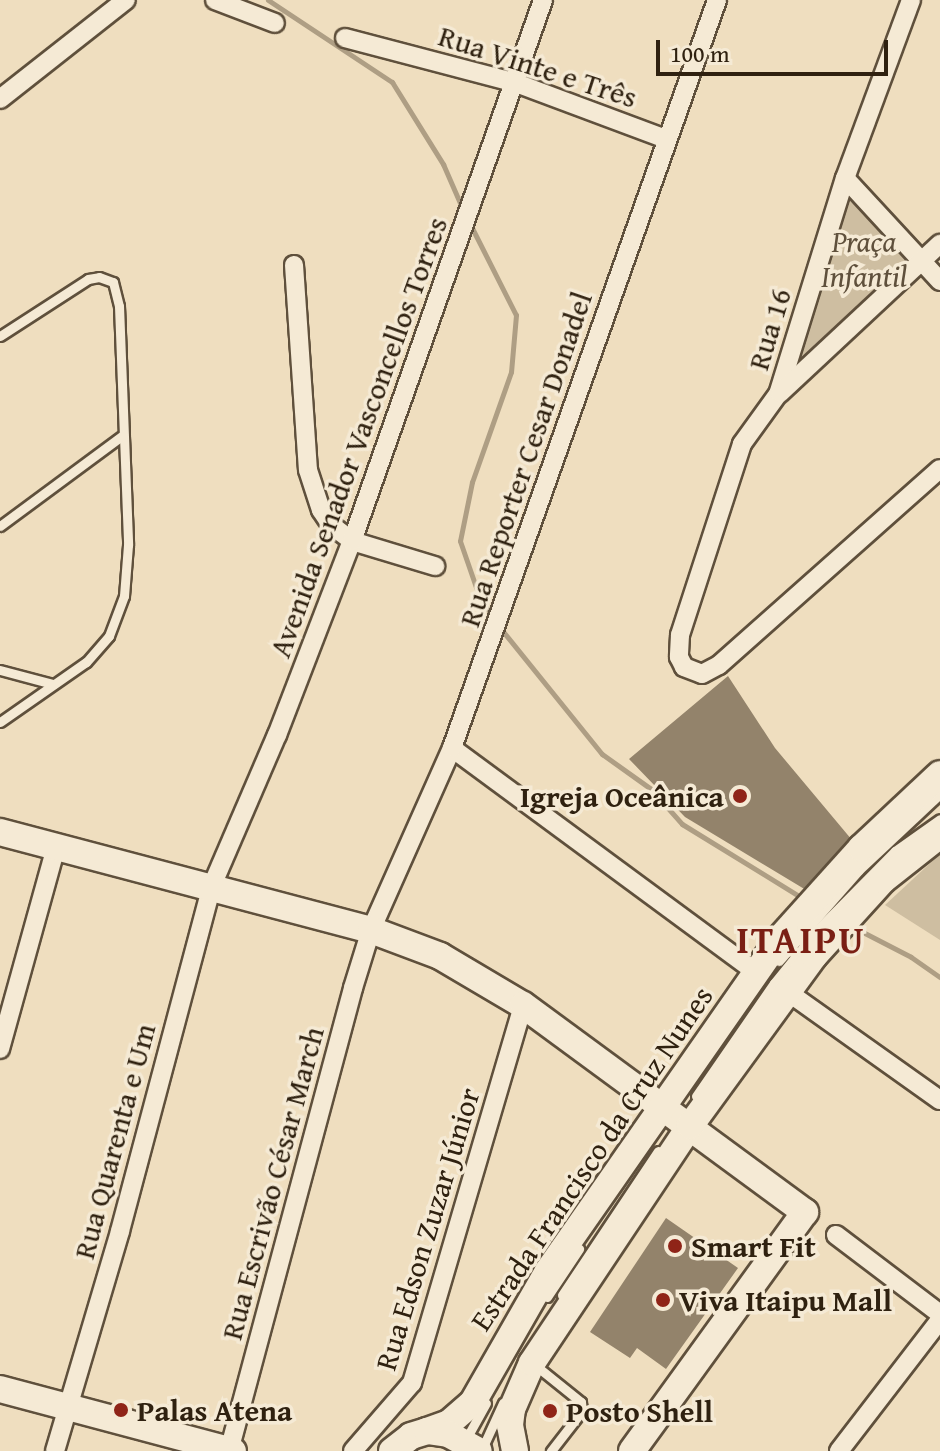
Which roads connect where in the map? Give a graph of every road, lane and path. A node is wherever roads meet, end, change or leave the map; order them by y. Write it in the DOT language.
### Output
graph roads {
  1 [pos="126,0"];
  2 [pos="215,0"];
  3 [pos="543,0"];
  4 [pos="717,0"];
  5 [pos="911,0"];
  6 [pos="275,23"];
  7 [pos="345,38"];
  8 [pos="516,83"];
  9 [pos="0,99"];
  10 [pos="666,139"];
  11 [pos="845,178"];
  12 [pos="940,244"];
  13 [pos="922,261"];
  14 [pos="294,265"];
  15 [pos="940,281"];
  16 [pos="0,336"];
  17 [pos="778,394"];
  18 [pos="123,435"];
  19 [pos="940,469"];
  20 [pos="0,526"];
  21 [pos="352,541"];
  22 [pos="435,566"];
  23 [pos="0,670"];
  24 [pos="53,684"];
  25 [pos="0,722"];
  26 [pos="452,748"];
  27 [pos="940,774"];
  28 [pos="940,794"];
  29 [pos="940,819"];
  30 [pos="0,832"];
  31 [pos="940,835"];
  32 [pos="56,847"];
  33 [pos="211,888"];
  34 [pos="371,930"];
  35 [pos="755,971"];
  36 [pos="785,990"];
  37 [pos="523,1005"];
  38 [pos="0,1049"];
  39 [pos="940,1100"];
  40 [pos="675,1119"];
  41 [pos="665,1141"];
  42 [pos="836,1235"];
  43 [pos="539,1310"];
  44 [pos="940,1314"];
  45 [pos="940,1320"];
  46 [pos="525,1335"];
  47 [pos="532,1363"];
  48 [pos="0,1389"];
  49 [pos="66,1407"];
  50 [pos="427,1431"];
  51 [pos="471,1449"];
  52 [pos="55,1451"];
  53 [pos="231,1451"];
  54 [pos="353,1451"];
  55 [pos="392,1451"];
  56 [pos="515,1451"];
  57 [pos="551,1451"];
  58 [pos="632,1451"];
  59 [pos="839,1451"];
  1 -- 9 [label="street"];
  2 -- 6 [label="street"];
  3 -- 8 [label="street, Avenida Senador Vasconcellos Torres"];
  4 -- 10 [label="street, Rua Reporter Cesar Donadel"];
  5 -- 11 [label="street, Rua 16"];
  7 -- 8 [label="street, Rua Vinte e Três"];
  8 -- 10 [label="street, Rua Vinte e Três"];
  8 -- 21 [label="street, Avenida Senador Vasconcellos Torres"];
  10 -- 26 [label="street, Rua Reporter Cesar Donadel"];
  11 -- 13 [label="street"];
  11 -- 17 [label="street, Rua 16"];
  12 -- 13 [label="street"];
  13 -- 15 [label="street"];
  13 -- 17 [label="street"];
  14 -- 21 [label="street"];
  16 -- 18 [label="lane"];
  17 -- 19 [label="street, Rua 16"];
  18 -- 20 [label="lane"];
  18 -- 24 [label="lane"];
  21 -- 22 [label="street"];
  21 -- 33 [label="street, Avenida Senador Vasconcellos Torres"];
  23 -- 24 [label="lane"];
  24 -- 25 [label="lane"];
  26 -- 34 [label="street, Rua Reporter Cesar Donadel"];
  26 -- 35 [label="street"];
  27 -- 35 [label="main road, Estrada Francisco da Cruz Nunes"];
  28 -- 40 [label="lane"];
  29 -- 40 [label="lane"];
  30 -- 32 [label="main road"];
  31 -- 36 [label="main road, Estrada Francisco da Cruz Nunes"];
  32 -- 33 [label="main road"];
  32 -- 38 [label="street"];
  33 -- 34 [label="main road"];
  33 -- 49 [label="street, Rua Quarenta e Um"];
  34 -- 37 [label="main road"];
  34 -- 53 [label="street, Rua Escrivão César March"];
  35 -- 40 [label="main road, Estrada Francisco da Cruz Nunes"];
  36 -- 39 [label="street"];
  36 -- 40 [label="main road, Estrada Francisco da Cruz Nunes"];
  37 -- 40 [label="main road"];
  37 -- 54 [label="street, Rua Edson Zuzar Júnior"];
  40 -- 43 [label="lane"];
  40 -- 47 [label="main road, Estrada Francisco da Cruz Nunes"];
  40 -- 50 [label="main road, Estrada Francisco da Cruz Nunes"];
  40 -- 58 [label="main road"];
  41 -- 51 [label="lane"];
  42 -- 44 [label="street"];
  45 -- 59 [label="street"];
  46 -- 51 [label="lane"];
  47 -- 56 [label="main road, Estrada Francisco da Cruz Nunes"];
  47 -- 57 [label="lane"];
  48 -- 49 [label="main road"];
  49 -- 52 [label="street, Rua Quarenta e Um"];
  49 -- 53 [label="main road"];
  50 -- 51 [label="main road"];
  50 -- 55 [label="main road, Estrada Francisco da Cruz Nunes"];
}
